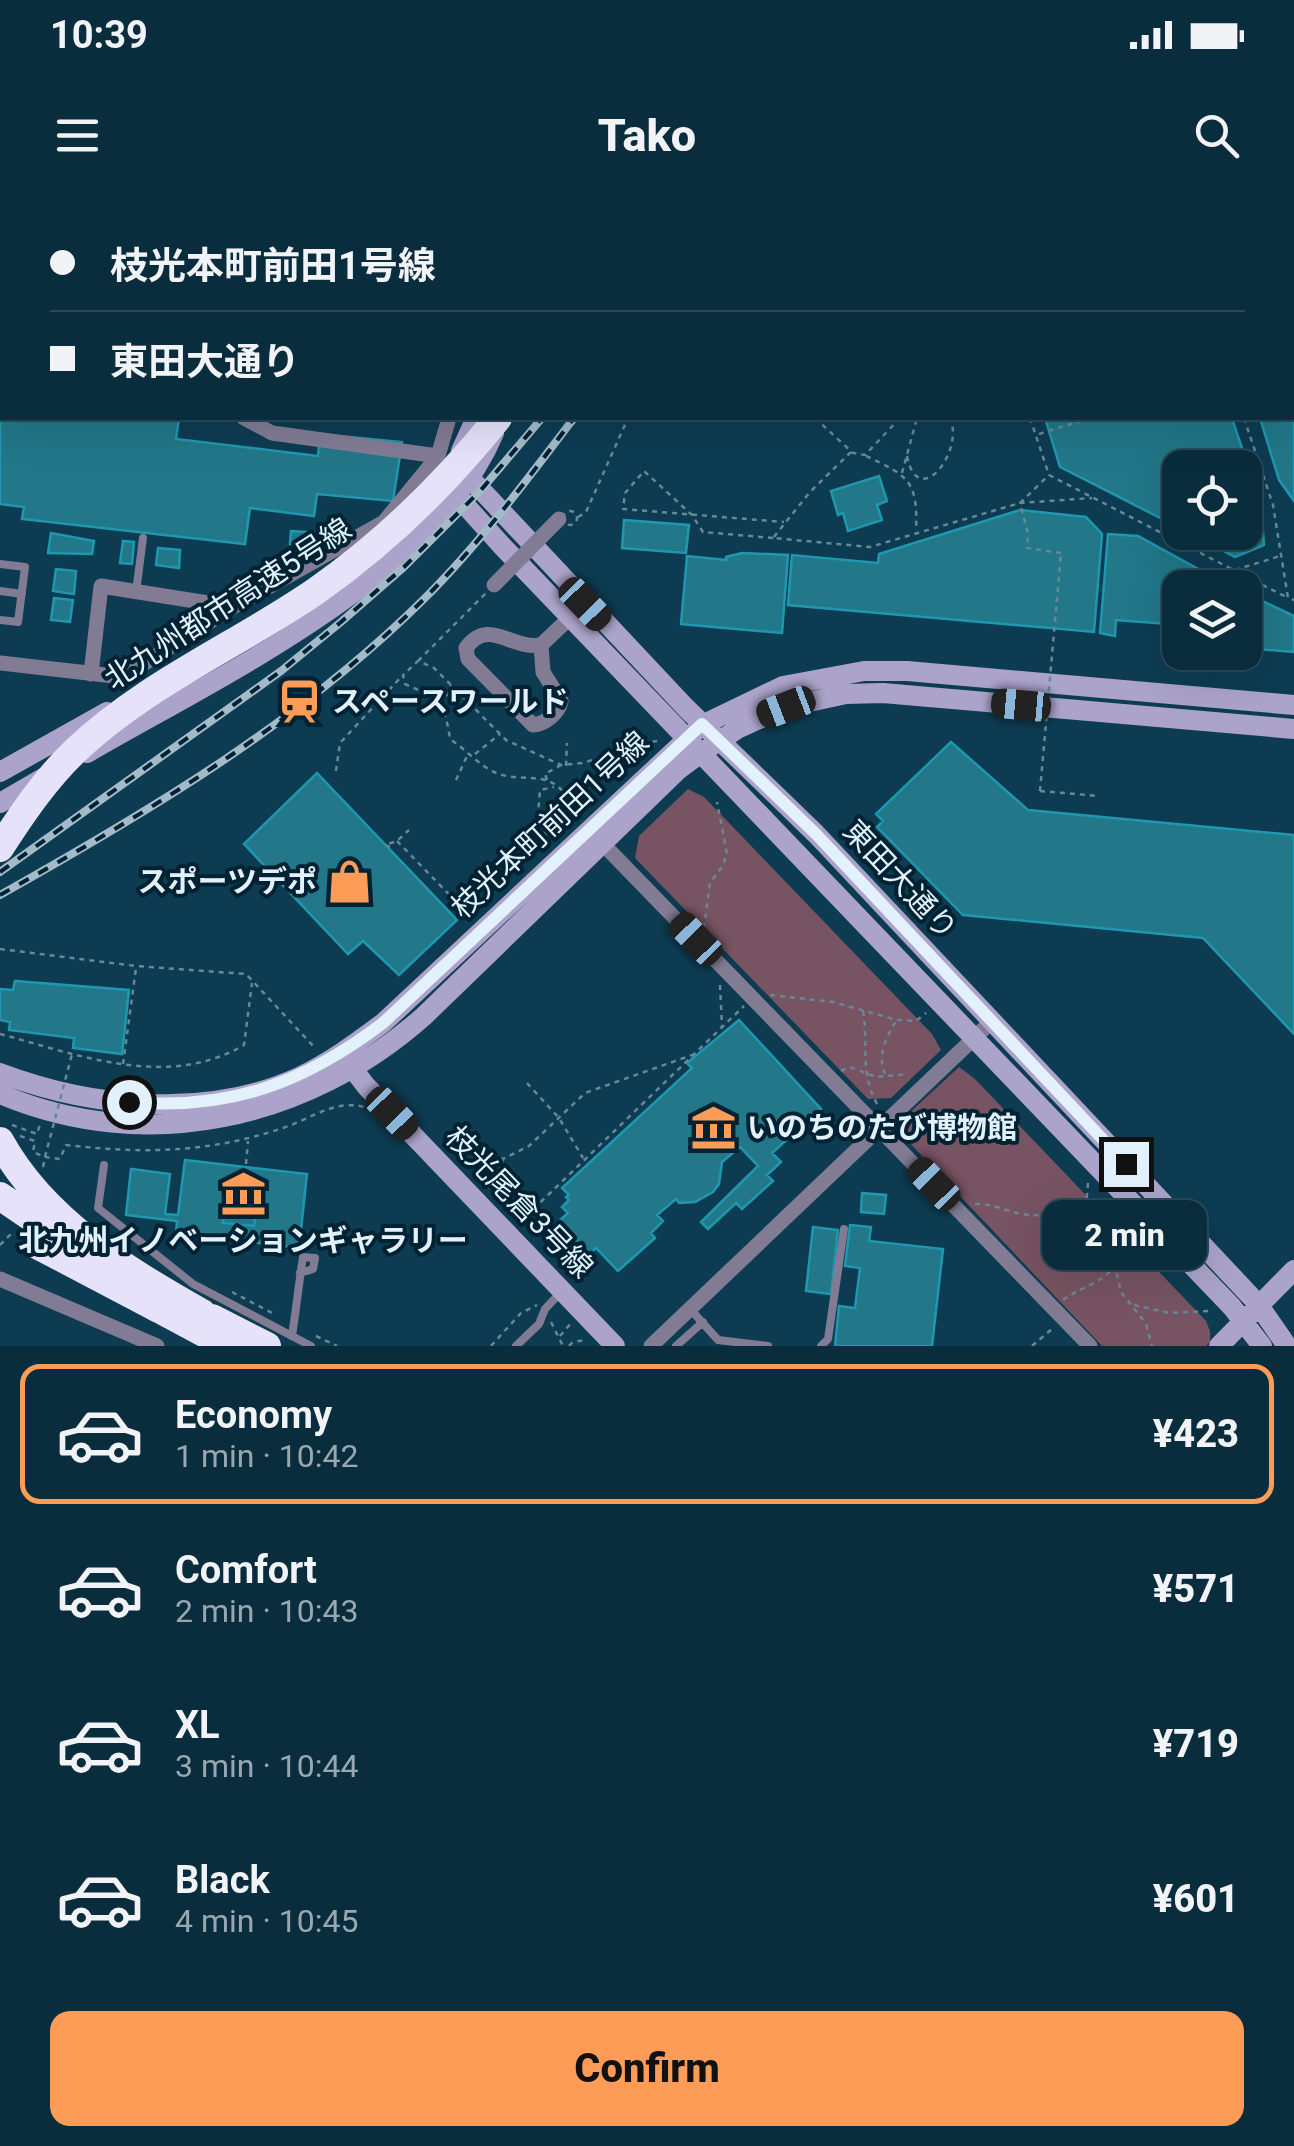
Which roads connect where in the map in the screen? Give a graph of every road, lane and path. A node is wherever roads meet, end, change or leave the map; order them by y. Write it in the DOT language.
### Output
graph roads {
  1 [pos="248,420"];
  2 [pos="449,420"];
  3 [pos="475,420"];
  4 [pos="497,420"];
  5 [pos="498,420"];
  6 [pos="627,420"];
  7 [pos="817,420"];
  8 [pos="898,420"];
  9 [pos="916,420"];
  10 [pos="951,420"];
  11 [pos="1031,420"];
  12 [pos="1084,420"];
  13 [pos="1245,420"];
  14 [pos="1036,435"];
  15 [pos="850,452"];
  16 [pos="865,455"];
  17 [pos="907,456"];
  18 [pos="443,464"];
  19 [pos="902,473"];
  20 [pos="1049,475"];
  21 [pos="471,479"];
  22 [pos="456,496"];
  23 [pos="1093,498"];
  24 [pos="1020,503"];
  25 [pos="692,515"];
  26 [pos="578,517"];
  27 [pos="559,519"];
  28 [pos="785,522"];
  29 [pos="916,534"];
  30 [pos="143,538"];
  31 [pos="772,538"];
  32 [pos="1281,556"];
  33 [pos="0,564"];
  34 [pos="1234,570"];
  35 [pos="1262,584"];
  36 [pos="494,585"];
  37 [pos="0,591"];
  38 [pos="136,592"];
  39 [pos="22,594"];
  40 [pos="1291,599"];
  41 [pos="232,607"];
  42 [pos="578,611"];
  43 [pos="0,620"];
  44 [pos="541,645"];
  45 [pos="418,661"];
  46 [pos="0,663"];
  47 [pos="92,674"];
  48 [pos="403,675"];
  49 [pos="170,678"];
  50 [pos="451,686"];
  51 [pos="434,697"];
  52 [pos="1294,705"];
  53 [pos="702,724"];
  54 [pos="1294,728"];
  55 [pos="500,734"];
  56 [pos="685,738"];
  57 [pos="656,741"];
  58 [pos="567,743"];
  59 [pos="710,748"];
  60 [pos="472,753"];
  61 [pos="613,754"];
  62 [pos="637,762"];
  63 [pos="561,764"];
  64 [pos="336,771"];
  65 [pos="0,772"];
  66 [pos="456,780"];
  67 [pos="547,780"];
  68 [pos="1098,796"];
  69 [pos="717,802"];
  70 [pos="0,803"];
  71 [pos="581,816"];
  72 [pos="0,826"];
  73 [pos="409,830"];
  74 [pos="397,841"];
  75 [pos="602,844"];
  76 [pos="390,847"];
  77 [pos="550,847"];
  78 [pos="0,848"];
  79 [pos="475,921"];
  80 [pos="704,932"];
  81 [pos="0,949"];
  82 [pos="136,966"];
  83 [pos="719,974"];
  84 [pos="252,982"];
  85 [pos="764,994"];
  86 [pos="746,1004"];
  87 [pos="863,1009"];
  88 [pos="929,1012"];
  89 [pos="897,1020"];
  90 [pos="991,1022"];
  91 [pos="722,1029"];
  92 [pos="0,1034"];
  93 [pos="973,1037"];
  94 [pos="317,1050"];
  95 [pos="696,1053"];
  96 [pos="72,1054"];
  97 [pos="347,1062"];
  98 [pos="123,1065"];
  99 [pos="864,1070"];
  100 [pos="840,1072"];
  101 [pos="0,1073"];
  102 [pos="908,1074"];
  103 [pos="886,1076"];
  104 [pos="527,1084"];
  105 [pos="0,1094"];
  106 [pos="362,1106"];
  107 [pos="878,1106"];
  108 [pos="559,1118"];
  109 [pos="41,1123"];
  110 [pos="879,1127"];
  111 [pos="248,1140"];
  112 [pos="0,1141"];
  113 [pos="45,1157"];
  114 [pos="503,1159"];
  115 [pos="584,1160"];
  116 [pos="246,1164"];
  117 [pos="0,1166"];
  118 [pos="104,1166"];
  119 [pos="456,1167"];
  120 [pos="41,1172"];
  121 [pos="1089,1182"];
  122 [pos="481,1193"];
  123 [pos="0,1196"];
  124 [pos="975,1204"];
  125 [pos="1084,1204"];
  126 [pos="12,1218"];
  127 [pos="514,1227"];
  128 [pos="844,1229"];
  129 [pos="0,1245"];
  130 [pos="1115,1266"];
  131 [pos="1294,1270"];
  132 [pos="300,1273"];
  133 [pos="0,1279"];
  134 [pos="562,1291"];
  135 [pos="1063,1300"];
  136 [pos="1133,1305"];
  137 [pos="157,1308"];
  138 [pos="691,1310"];
  139 [pos="1210,1311"];
  140 [pos="202,1313"];
  141 [pos="1252,1313"];
  142 [pos="575,1318"];
  143 [pos="703,1322"];
  144 [pos="1057,1324"];
  145 [pos="559,1337"];
  146 [pos="280,1341"];
  147 [pos="591,1343"];
  148 [pos="157,1346"];
  149 [pos="228,1346"];
  150 [pos="311,1346"];
  151 [pos="516,1346"];
  152 [pos="569,1346"];
  153 [pos="614,1346"];
  154 [pos="651,1346"];
  155 [pos="676,1346"];
  156 [pos="768,1346"];
  157 [pos="821,1346"];
  158 [pos="1032,1346"];
  159 [pos="1090,1346"];
  160 [pos="1152,1346"];
  161 [pos="1219,1346"];
  162 [pos="1262,1346"];
  163 [pos="1287,1346"];
  1 -- 18 [label="street"];
  2 -- 18 [label="street"];
  3 -- 18 [label="street"];
  4 -- 49 [label="highway, 北九州都市高速5号線, bridge"];
  5 -- 21 [label="street"];
  6 -- 26 [label="path"];
  7 -- 15 [label="path"];
  8 -- 16 [label="path"];
  9 -- 17 [label="path"];
  10 -- 17 [label="path"];
  11 -- 14 [label="path"];
  12 -- 14 [label="path"];
  13 -- 32 [label="path"];
  14 -- 20 [label="path"];
  15 -- 16 [label="path"];
  15 -- 28 [label="path"];
  16 -- 19 [label="path"];
  17 -- 19 [label="path"];
  18 -- 21 [label="street"];
  18 -- 22 [label="street, 東田大通り"];
  18 -- 41 [label="street"];
  18 -- 65 [label="street"];
  19 -- 29 [label="path"];
  20 -- 23 [label="path"];
  20 -- 24 [label="path"];
  21 -- 22 [label="street"];
  21 -- 42 [label="street, 東田大通り"];
  22 -- 42 [label="street, 東田大通り"];
  22 -- 70 [label="street"];
  23 -- 24 [label="path"];
  23 -- 34 [label="path"];
  24 -- 29 [label="path"];
  24 -- 68 [label="path, bridge"];
  25 -- 25 [label="path"];
  25 -- 28 [label="path"];
  25 -- 31 [label="path"];
  27 -- 36 [label="street, bridge"];
  28 -- 31 [label="path"];
  29 -- 31 [label="path"];
  30 -- 38 [label="lane"];
  32 -- 34 [label="path"];
  32 -- 40 [label="path"];
  33 -- 39 [label="lane"];
  35 -- 40 [label="path"];
  36 -- 45 [label="path"];
  37 -- 39 [label="lane"];
  38 -- 41 [label="street"];
  38 -- 47 [label="street"];
  39 -- 43 [label="lane"];
  41 -- 47 [label="street"];
  42 -- 44 [label="street"];
  42 -- 53 [label="street, 東田大通り"];
  42 -- 56 [label="street, 東田大通り"];
  44 -- 44 [label="street"];
  45 -- 48 [label="path"];
  45 -- 50 [label="path"];
  46 -- 47 [label="street"];
  48 -- 51 [label="path"];
  48 -- 64 [label="path"];
  49 -- 72 [label="highway, bridge"];
  49 -- 78 [label="highway, 北九州都市高速5号線, bridge"];
  50 -- 51 [label="path"];
  50 -- 55 [label="path"];
  51 -- 60 [label="path"];
  52 -- 53 [label="street, 枝光本町前田1号線"];
  53 -- 56 [label="street, 枝光本町前田1号線"];
  53 -- 59 [label="street, 東田大通り"];
  54 -- 59 [label="street, 枝光本町前田1号線"];
  55 -- 60 [label="path"];
  55 -- 63 [label="path"];
  56 -- 59 [label="street, 東田大通り"];
  56 -- 97 [label="street, 枝光本町前田1号線"];
  57 -- 61 [label="path"];
  58 -- 63 [label="path"];
  59 -- 75 [label="street, 枝光本町前田1号線"];
  59 -- 90 [label="street, 東田大通り"];
  59 -- 93 [label="street, 東田大通り"];
  60 -- 66 [label="path"];
  60 -- 67 [label="path"];
  61 -- 62 [label="path"];
  61 -- 63 [label="path"];
  63 -- 67 [label="path"];
  67 -- 71 [label="path"];
  67 -- 77 [label="path"];
  69 -- 80 [label="path"];
  73 -- 74 [label="path"];
  74 -- 76 [label="path"];
  74 -- 79 [label="path"];
  75 -- 97 [label="street, 枝光本町前田1号線"];
  75 -- 110 [label="street"];
  81 -- 82 [label="path"];
  82 -- 84 [label="path"];
  82 -- 98 [label="path"];
  83 -- 91 [label="path"];
  84 -- 94 [label="path"];
  84 -- 98 [label="path"];
  85 -- 87 [label="path"];
  86 -- 91 [label="path"];
  87 -- 89 [label="path"];
  87 -- 99 [label="path"];
  88 -- 89 [label="path"];
  89 -- 103 [label="path"];
  90 -- 93 [label="street"];
  90 -- 141 [label="street, 東田大通り"];
  91 -- 95 [label="path"];
  92 -- 96 [label="path"];
  93 -- 110 [label="street"];
  93 -- 141 [label="street, 東田大通り"];
  95 -- 108 [label="path"];
  95 -- 115 [label="path"];
  96 -- 98 [label="path"];
  96 -- 113 [label="path, bridge"];
  97 -- 101 [label="street, 枝光本町前田1号線"];
  97 -- 105 [label="street, 枝光本町前田1号線"];
  97 -- 134 [label="street, 枝光尾倉3号線"];
  99 -- 100 [label="path"];
  99 -- 103 [label="path"];
  99 -- 107 [label="path"];
  102 -- 103 [label="path"];
  104 -- 108 [label="path"];
  106 -- 111 [label="path"];
  108 -- 114 [label="path"];
  108 -- 115 [label="path"];
  109 -- 113 [label="path"];
  110 -- 138 [label="street"];
  110 -- 159 [label="street"];
  111 -- 113 [label="path"];
  111 -- 116 [label="path"];
  112 -- 140 [label="highway, bridge"];
  113 -- 120 [label="path"];
  114 -- 119 [label="path"];
  114 -- 122 [label="path"];
  115 -- 127 [label="path"];
  117 -- 137 [label="highway, bridge"];
  118 -- 146 [label="lane"];
  121 -- 125 [label="path"];
  123 -- 140 [label="highway, bridge"];
  124 -- 125 [label="path"];
  125 -- 130 [label="path"];
  126 -- 129 [label="path"];
  126 -- 137 [label="highway, bridge"];
  128 -- 157 [label="lane"];
  130 -- 135 [label="path"];
  130 -- 136 [label="path"];
  131 -- 141 [label="street"];
  132 -- 146 [label="lane"];
  133 -- 148 [label="street"];
  134 -- 151 [label="lane"];
  134 -- 153 [label="street, 枝光尾倉3号線"];
  136 -- 139 [label="path"];
  136 -- 160 [label="path"];
  137 -- 149 [label="highway"];
  138 -- 143 [label="lane"];
  138 -- 154 [label="street"];
  140 -- 146 [label="highway"];
  141 -- 161 [label="street"];
  141 -- 162 [label="street, 東田大通り"];
  141 -- 163 [label="street, 東田大通り"];
  142 -- 145 [label="path"];
  143 -- 155 [label="lane"];
  143 -- 156 [label="lane"];
  144 -- 158 [label="path"];
  146 -- 150 [label="lane"];
  147 -- 152 [label="path"];
}
